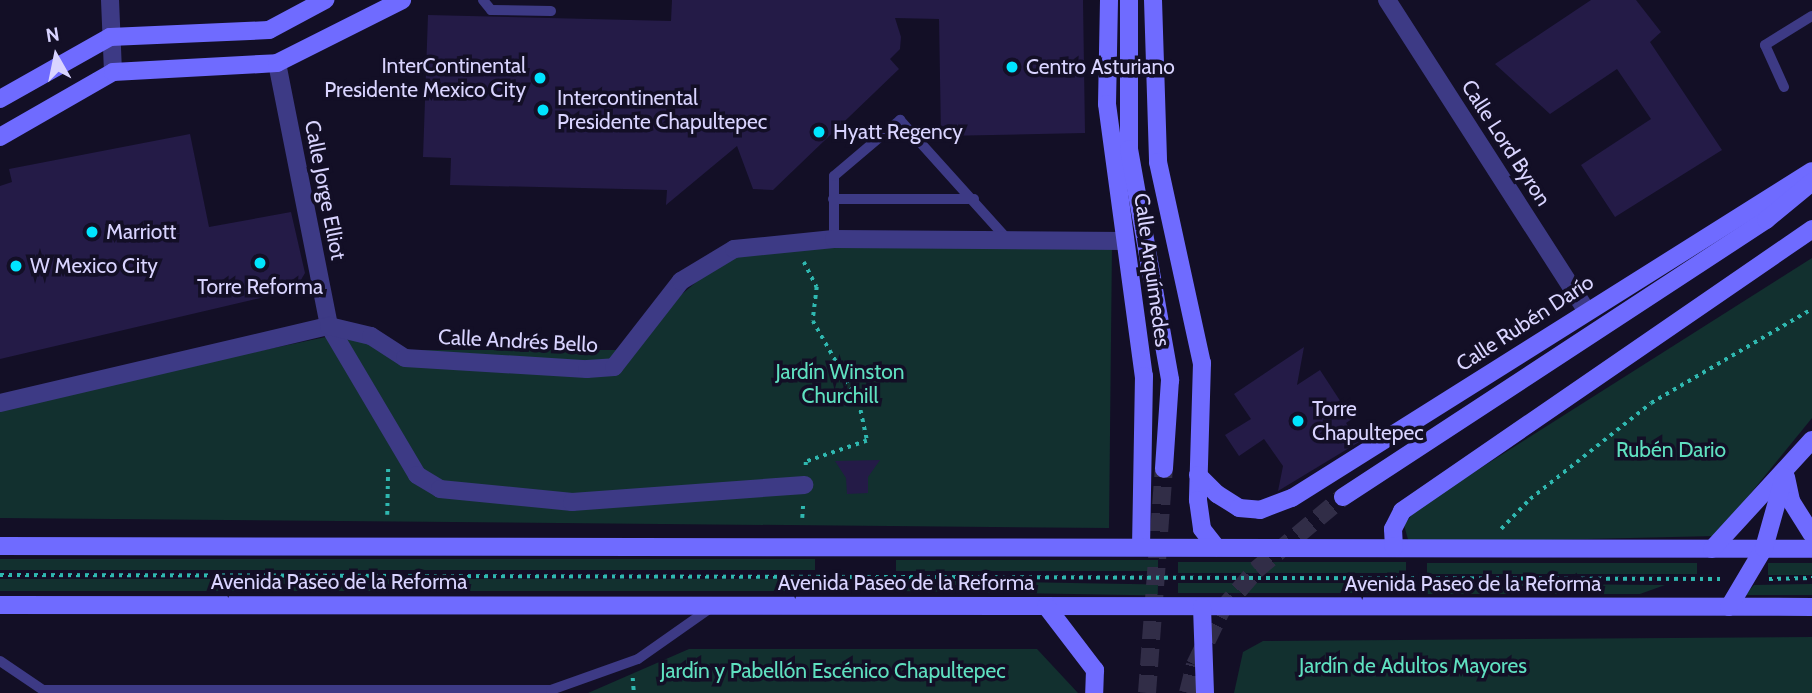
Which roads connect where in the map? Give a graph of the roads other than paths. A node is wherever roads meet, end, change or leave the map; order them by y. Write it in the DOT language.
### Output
graph roads {
  1 [pos="110,0"];
  2 [pos="325,0"];
  3 [pos="401,0"];
  4 [pos="484,0"];
  5 [pos="1109,0"];
  6 [pos="1129,0"];
  7 [pos="1153,0"];
  8 [pos="1387,0"];
  9 [pos="551,11"];
  10 [pos="1812,16"];
  11 [pos="110,37"];
  12 [pos="277,63"];
  13 [pos="113,72"];
  14 [pos="1784,87"];
  15 [pos="0,99"];
  16 [pos="0,137"];
  17 [pos="1812,171"];
  18 [pos="1812,182"];
  19 [pos="833,199"];
  20 [pos="974,199"];
  21 [pos="1812,229"];
  22 [pos="834,239"];
  23 [pos="1125,241"];
  24 [pos="1010,242"];
  25 [pos="1586,310"];
  26 [pos="329,326"];
  27 [pos="0,403"];
  28 [pos="1812,440"];
  29 [pos="1164,470"];
  30 [pos="1785,473"];
  31 [pos="1198,475"];
  32 [pos="804,485"];
  33 [pos="1343,497"];
  34 [pos="1812,534"];
  35 [pos="0,546"];
  36 [pos="1141,547"];
  37 [pos="1216,547"];
  38 [pos="1394,548"];
  39 [pos="1764,548"];
  40 [pos="1713,549"];
  41 [pos="1812,549"];
  42 [pos="0,605"];
  43 [pos="715,605"];
  44 [pos="1046,606"];
  45 [pos="1202,607"];
  46 [pos="1728,607"];
  47 [pos="1812,607"];
  48 [pos="0,661"];
  49 [pos="41,691"];
  50 [pos="551,691"];
  51 [pos="1094,693"];
  52 [pos="1205,693"];
  1 -- 11 [label="street"];
  2 -- 11 [label="main road"];
  3 -- 12 [label="main road"];
  4 -- 9 [label="lane"];
  5 -- 23 [label="main road, Calle Arquímedes"];
  6 -- 29 [label="main road, Calle Arquímedes"];
  7 -- 31 [label="main road, Calle Arquímedes"];
  8 -- 25 [label="street, Calle Lord Byron"];
  10 -- 14 [label="lane"];
  11 -- 13 [label="street"];
  11 -- 15 [label="main road"];
  12 -- 13 [label="main road"];
  12 -- 26 [label="street, Calle Jorge Elliot"];
  13 -- 16 [label="main road"];
  17 -- 25 [label="main road, Calle Rubén Darío"];
  18 -- 33 [label="main road"];
  19 -- 20 [label="lane"];
  19 -- 20 [label="lane"];
  19 -- 22 [label="lane"];
  20 -- 24 [label="lane"];
  21 -- 38 [label="main road"];
  22 -- 24 [label="street, Calle Andrés Bello"];
  22 -- 26 [label="street, Calle Andrés Bello"];
  23 -- 24 [label="street, Calle Andrés Bello"];
  23 -- 36 [label="main road, Calle Arquímedes"];
  25 -- 31 [label="main road, Calle Rubén Darío"];
  26 -- 27 [label="street, Calle Andrés Bello"];
  26 -- 32 [label="street, Calle Jorge Elliot"];
  28 -- 30 [label="main road"];
  30 -- 34 [label="main road"];
  30 -- 39 [label="main road"];
  30 -- 40 [label="main road"];
  31 -- 37 [label="main road, Calle Arquímedes"];
  35 -- 36 [label="main road, Avenida Paseo de la Reforma"];
  36 -- 37 [label="main road, Avenida Paseo de la Reforma"];
  37 -- 38 [label="main road, Avenida Paseo de la Reforma"];
  38 -- 40 [label="main road, Avenida Paseo de la Reforma"];
  39 -- 40 [label="main road, Avenida Paseo de la Reforma"];
  39 -- 41 [label="main road, Avenida Paseo de la Reforma"];
  39 -- 46 [label="main road"];
  42 -- 43 [label="main road, Avenida Paseo de la Reforma"];
  43 -- 44 [label="main road, Avenida Paseo de la Reforma"];
  43 -- 50 [label="lane"];
  44 -- 45 [label="main road, Avenida Paseo de la Reforma"];
  44 -- 51 [label="main road"];
  45 -- 46 [label="main road, Avenida Paseo de la Reforma"];
  45 -- 52 [label="main road"];
  46 -- 47 [label="main road, Avenida Paseo de la Reforma"];
  48 -- 49 [label="lane"];
  49 -- 50 [label="lane"];
}
